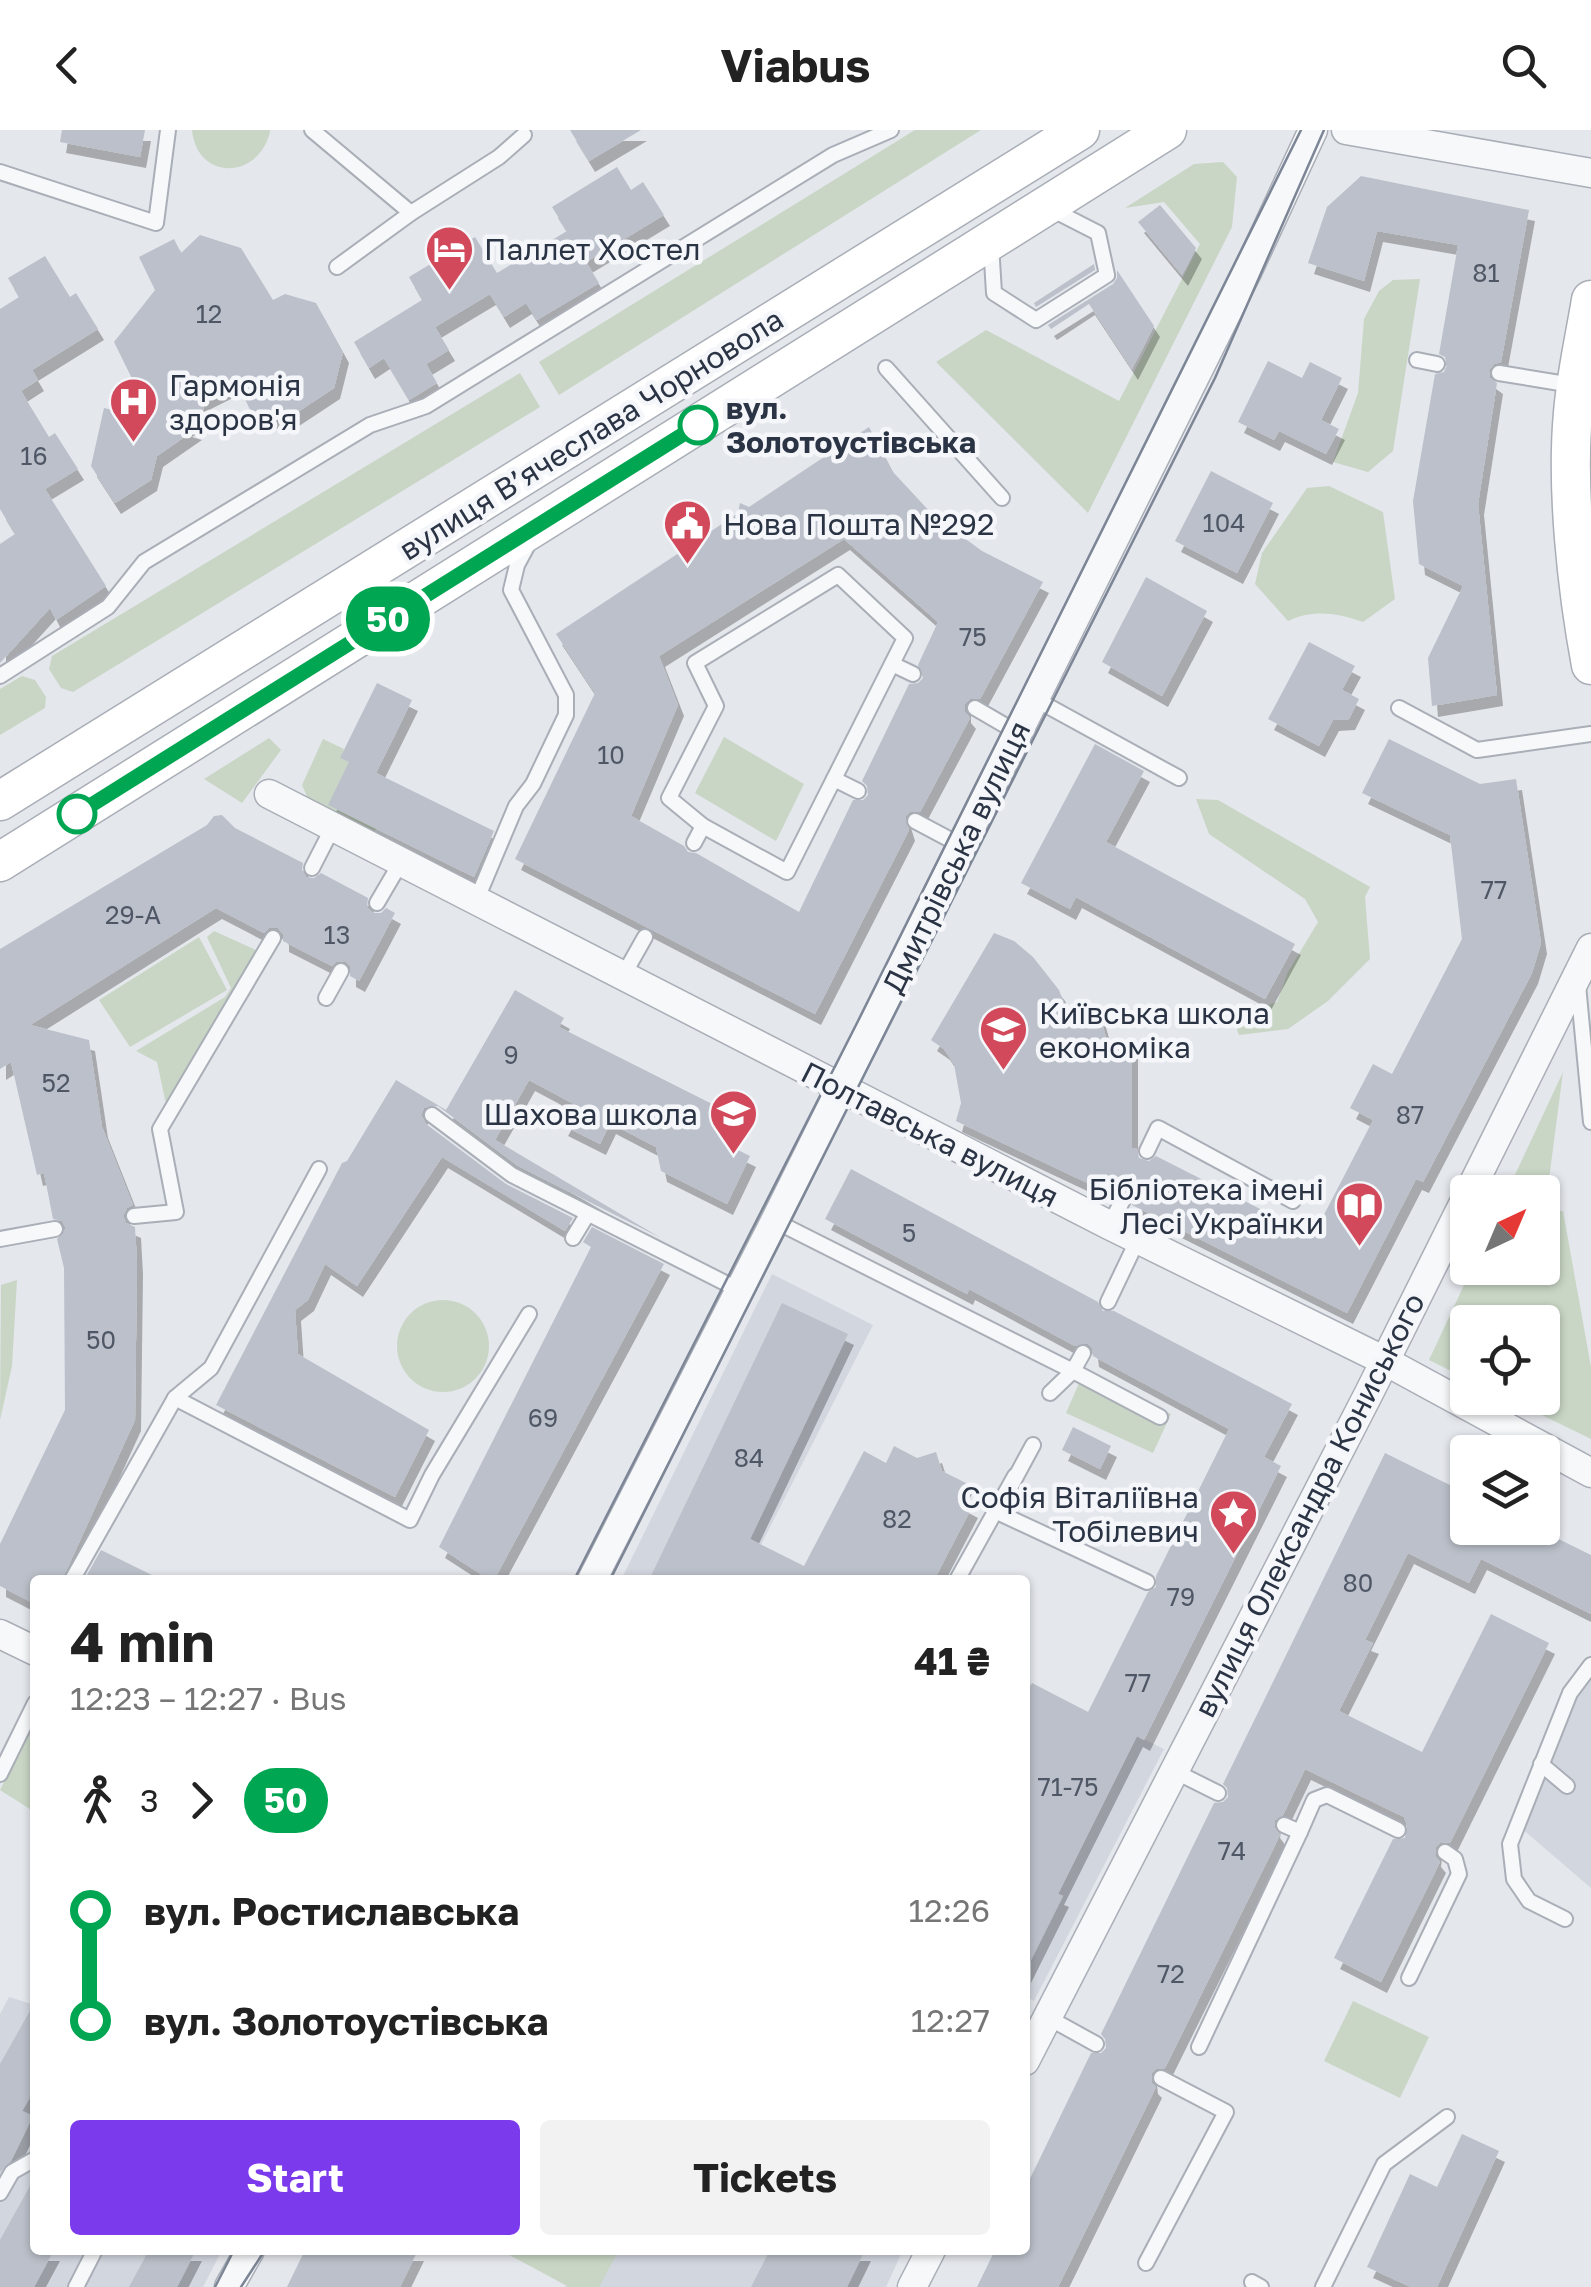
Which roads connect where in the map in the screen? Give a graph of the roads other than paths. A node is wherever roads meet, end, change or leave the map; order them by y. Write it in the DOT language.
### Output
graph roads {
  1 [pos="168,130"];
  2 [pos="312,130"];
  3 [pos="891,130"];
  4 [pos="1080,130"];
  5 [pos="1166,130"];
  6 [pos="1312,130"];
  7 [pos="1346,130"];
  8 [pos="524,134"];
  9 [pos="0,172"];
  10 [pos="1591,173"];
  11 [pos="1046,207"];
  12 [pos="410,214"];
  13 [pos="990,242"];
  14 [pos="337,267"];
  15 [pos="1591,300"];
  16 [pos="1417,360"];
  17 [pos="1437,364"];
  18 [pos="886,368"];
  19 [pos="1499,373"];
  20 [pos="1577,386"];
  21 [pos="1002,498"];
  22 [pos="1582,506"];
  23 [pos="558,513"];
  24 [pos="892,664"];
  25 [pos="1591,665"];
  26 [pos="914,674"];
  27 [pos="0,676"];
  28 [pos="1035,699"];
  29 [pos="976,708"];
  30 [pos="1399,708"];
  31 [pos="1018,733"];
  32 [pos="1591,734"];
  33 [pos="1178,778"];
  34 [pos="834,780"];
  35 [pos="858,791"];
  36 [pos="269,794"];
  37 [pos="0,800"];
  38 [pos="914,822"];
  39 [pos="703,826"];
  40 [pos="334,828"];
  41 [pos="694,843"];
  42 [pos="962,846"];
  43 [pos="0,862"];
  44 [pos="401,862"];
  45 [pos="312,868"];
  46 [pos="476,901"];
  47 [pos="377,903"];
  48 [pos="645,937"];
  49 [pos="273,938"];
  50 [pos="1591,948"];
  51 [pos="341,971"];
  52 [pos="1577,974"];
  53 [pos="623,976"];
  54 [pos="326,998"];
  55 [pos="841,1088"];
  56 [pos="432,1116"];
  57 [pos="1591,1122"];
  58 [pos="1147,1151"];
  59 [pos="319,1169"];
  60 [pos="1123,1200"];
  61 [pos="1293,1201"];
  62 [pos="587,1214"];
  63 [pos="134,1216"];
  64 [pos="775,1221"];
  65 [pos="1109,1225"];
  66 [pos="55,1229"];
  67 [pos="573,1238"];
  68 [pos="0,1239"];
  69 [pos="1138,1240"];
  70 [pos="739,1290"];
  71 [pos="1108,1302"];
  72 [pos="529,1314"];
  73 [pos="1083,1353"];
  74 [pos="1385,1361"];
  75 [pos="1073,1372"];
  76 [pos="1050,1393"];
  77 [pos="175,1398"];
  78 [pos="1160,1417"];
  79 [pos="1034,1445"];
  80 [pos="1591,1474"];
  81 [pos="998,1512"];
  82 [pos="75,1575"];
  83 [pos="595,1575"];
  84 [pos="960,1575"];
  85 [pos="1147,1582"];
  86 [pos="0,1634"];
  87 [pos="30,1647"];
  88 [pos="1591,1665"];
  89 [pos="30,1713"];
  90 [pos="1541,1764"];
  91 [pos="1174,1771"];
  92 [pos="0,1774"];
  93 [pos="1567,1786"];
  94 [pos="1218,1793"];
  95 [pos="1284,1826"];
  96 [pos="1398,1830"];
  97 [pos="1300,1832"];
  98 [pos="1445,1852"];
  99 [pos="1565,1919"];
  100 [pos="1409,1978"];
  101 [pos="1047,2018"];
  102 [pos="1096,2044"];
  103 [pos="1198,2047"];
  104 [pos="1030,2051"];
  105 [pos="1161,2078"];
  106 [pos="1447,2117"];
  107 [pos="30,2163"];
  108 [pos="0,2193"];
  109 [pos="92,2255"];
  110 [pos="247,2255"];
  111 [pos="928,2255"];
  112 [pos="1146,2263"];
  113 [pos="76,2287"];
  114 [pos="229,2287"];
  115 [pos="912,2287"];
  116 [pos="1323,2287"];
  1 -- 9 [label="lane"];
  2 -- 12 [label="lane"];
  3 -- 27 [label="lane"];
  4 -- 37 [label="main road, вулиця Вʼячеслава Чорновола"];
  5 -- 11 [label="main road, вулиця Вʼячеслава Чорновола"];
  6 -- 28 [label="street, Дмитрівська вулиця"];
  7 -- 10 [label="street"];
  8 -- 12 [label="lane"];
  11 -- 13 [label="main road, вулиця Вʼячеслава Чорновола"];
  11 -- 13 [label="lane"];
  12 -- 14 [label="lane"];
  13 -- 23 [label="main road, вулиця Вʼячеслава Чорновола"];
  15 -- 20 [label="main road"];
  16 -- 17 [label="lane"];
  18 -- 21 [label="lane"];
  19 -- 20 [label="lane"];
  20 -- 22 [label="main road"];
  22 -- 25 [label="main road"];
  23 -- 43 [label="main road, вулиця Вʼячеслава Чорновола"];
  23 -- 46 [label="lane"];
  24 -- 26 [label="lane"];
  24 -- 34 [label="lane"];
  24 -- 39 [label="lane"];
  28 -- 31 [label="street, Дмитрівська вулиця"];
  28 -- 33 [label="lane"];
  29 -- 31 [label="lane"];
  30 -- 32 [label="lane"];
  31 -- 42 [label="street, Дмитрівська вулиця"];
  34 -- 35 [label="lane"];
  34 -- 39 [label="lane"];
  36 -- 40 [label="street, Полтавська вулиця"];
  38 -- 42 [label="lane"];
  39 -- 41 [label="lane"];
  40 -- 44 [label="street, Полтавська вулиця"];
  40 -- 45 [label="lane"];
  42 -- 55 [label="street, Дмитрівська вулиця"];
  44 -- 46 [label="street, Полтавська вулиця"];
  44 -- 47 [label="lane"];
  46 -- 53 [label="street, Полтавська вулиця"];
  48 -- 53 [label="lane"];
  49 -- 63 [label="lane"];
  50 -- 52 [label="street, вулиця Олександра Кониського"];
  51 -- 54 [label="lane"];
  52 -- 57 [label="lane"];
  52 -- 74 [label="street, вулиця Олександра Кониського"];
  53 -- 55 [label="street, Полтавська вулиця"];
  55 -- 64 [label="street, Дмитрівська вулиця"];
  55 -- 65 [label="street, Полтавська вулиця"];
  56 -- 62 [label="lane"];
  58 -- 61 [label="lane"];
  59 -- 77 [label="lane"];
  60 -- 65 [label="lane"];
  62 -- 67 [label="lane"];
  62 -- 70 [label="lane"];
  64 -- 70 [label="street, Дмитрівська вулиця"];
  64 -- 75 [label="lane"];
  65 -- 69 [label="street, Полтавська вулиця"];
  66 -- 68 [label="lane"];
  69 -- 71 [label="lane"];
  69 -- 74 [label="street, Полтавська вулиця"];
  70 -- 83 [label="street, Дмитрівська вулиця"];
  72 -- 77 [label="lane"];
  73 -- 75 [label="lane"];
  74 -- 80 [label="street, Полтавська вулиця"];
  74 -- 91 [label="street, вулиця Олександра Кониського"];
  75 -- 76 [label="lane"];
  75 -- 78 [label="lane"];
  77 -- 82 [label="lane"];
  79 -- 81 [label="lane"];
  81 -- 84 [label="lane"];
  81 -- 85 [label="lane"];
  86 -- 87 [label="street"];
  88 -- 90 [label="lane"];
  89 -- 92 [label="lane"];
  90 -- 93 [label="lane"];
  90 -- 99 [label="lane"];
  91 -- 94 [label="lane"];
  91 -- 101 [label="street, вулиця Олександра Кониського"];
  95 -- 97 [label="lane"];
  96 -- 97 [label="lane"];
  97 -- 103 [label="lane"];
  98 -- 100 [label="lane"];
  101 -- 102 [label="lane"];
  101 -- 104 [label="street, вулиця Олександра Кониського"];
  105 -- 112 [label="lane"];
  106 -- 116 [label="lane"];
  107 -- 108 [label="lane"];
  109 -- 113 [label="lane"];
  110 -- 114 [label="street"];
  111 -- 115 [label="street"];
}
